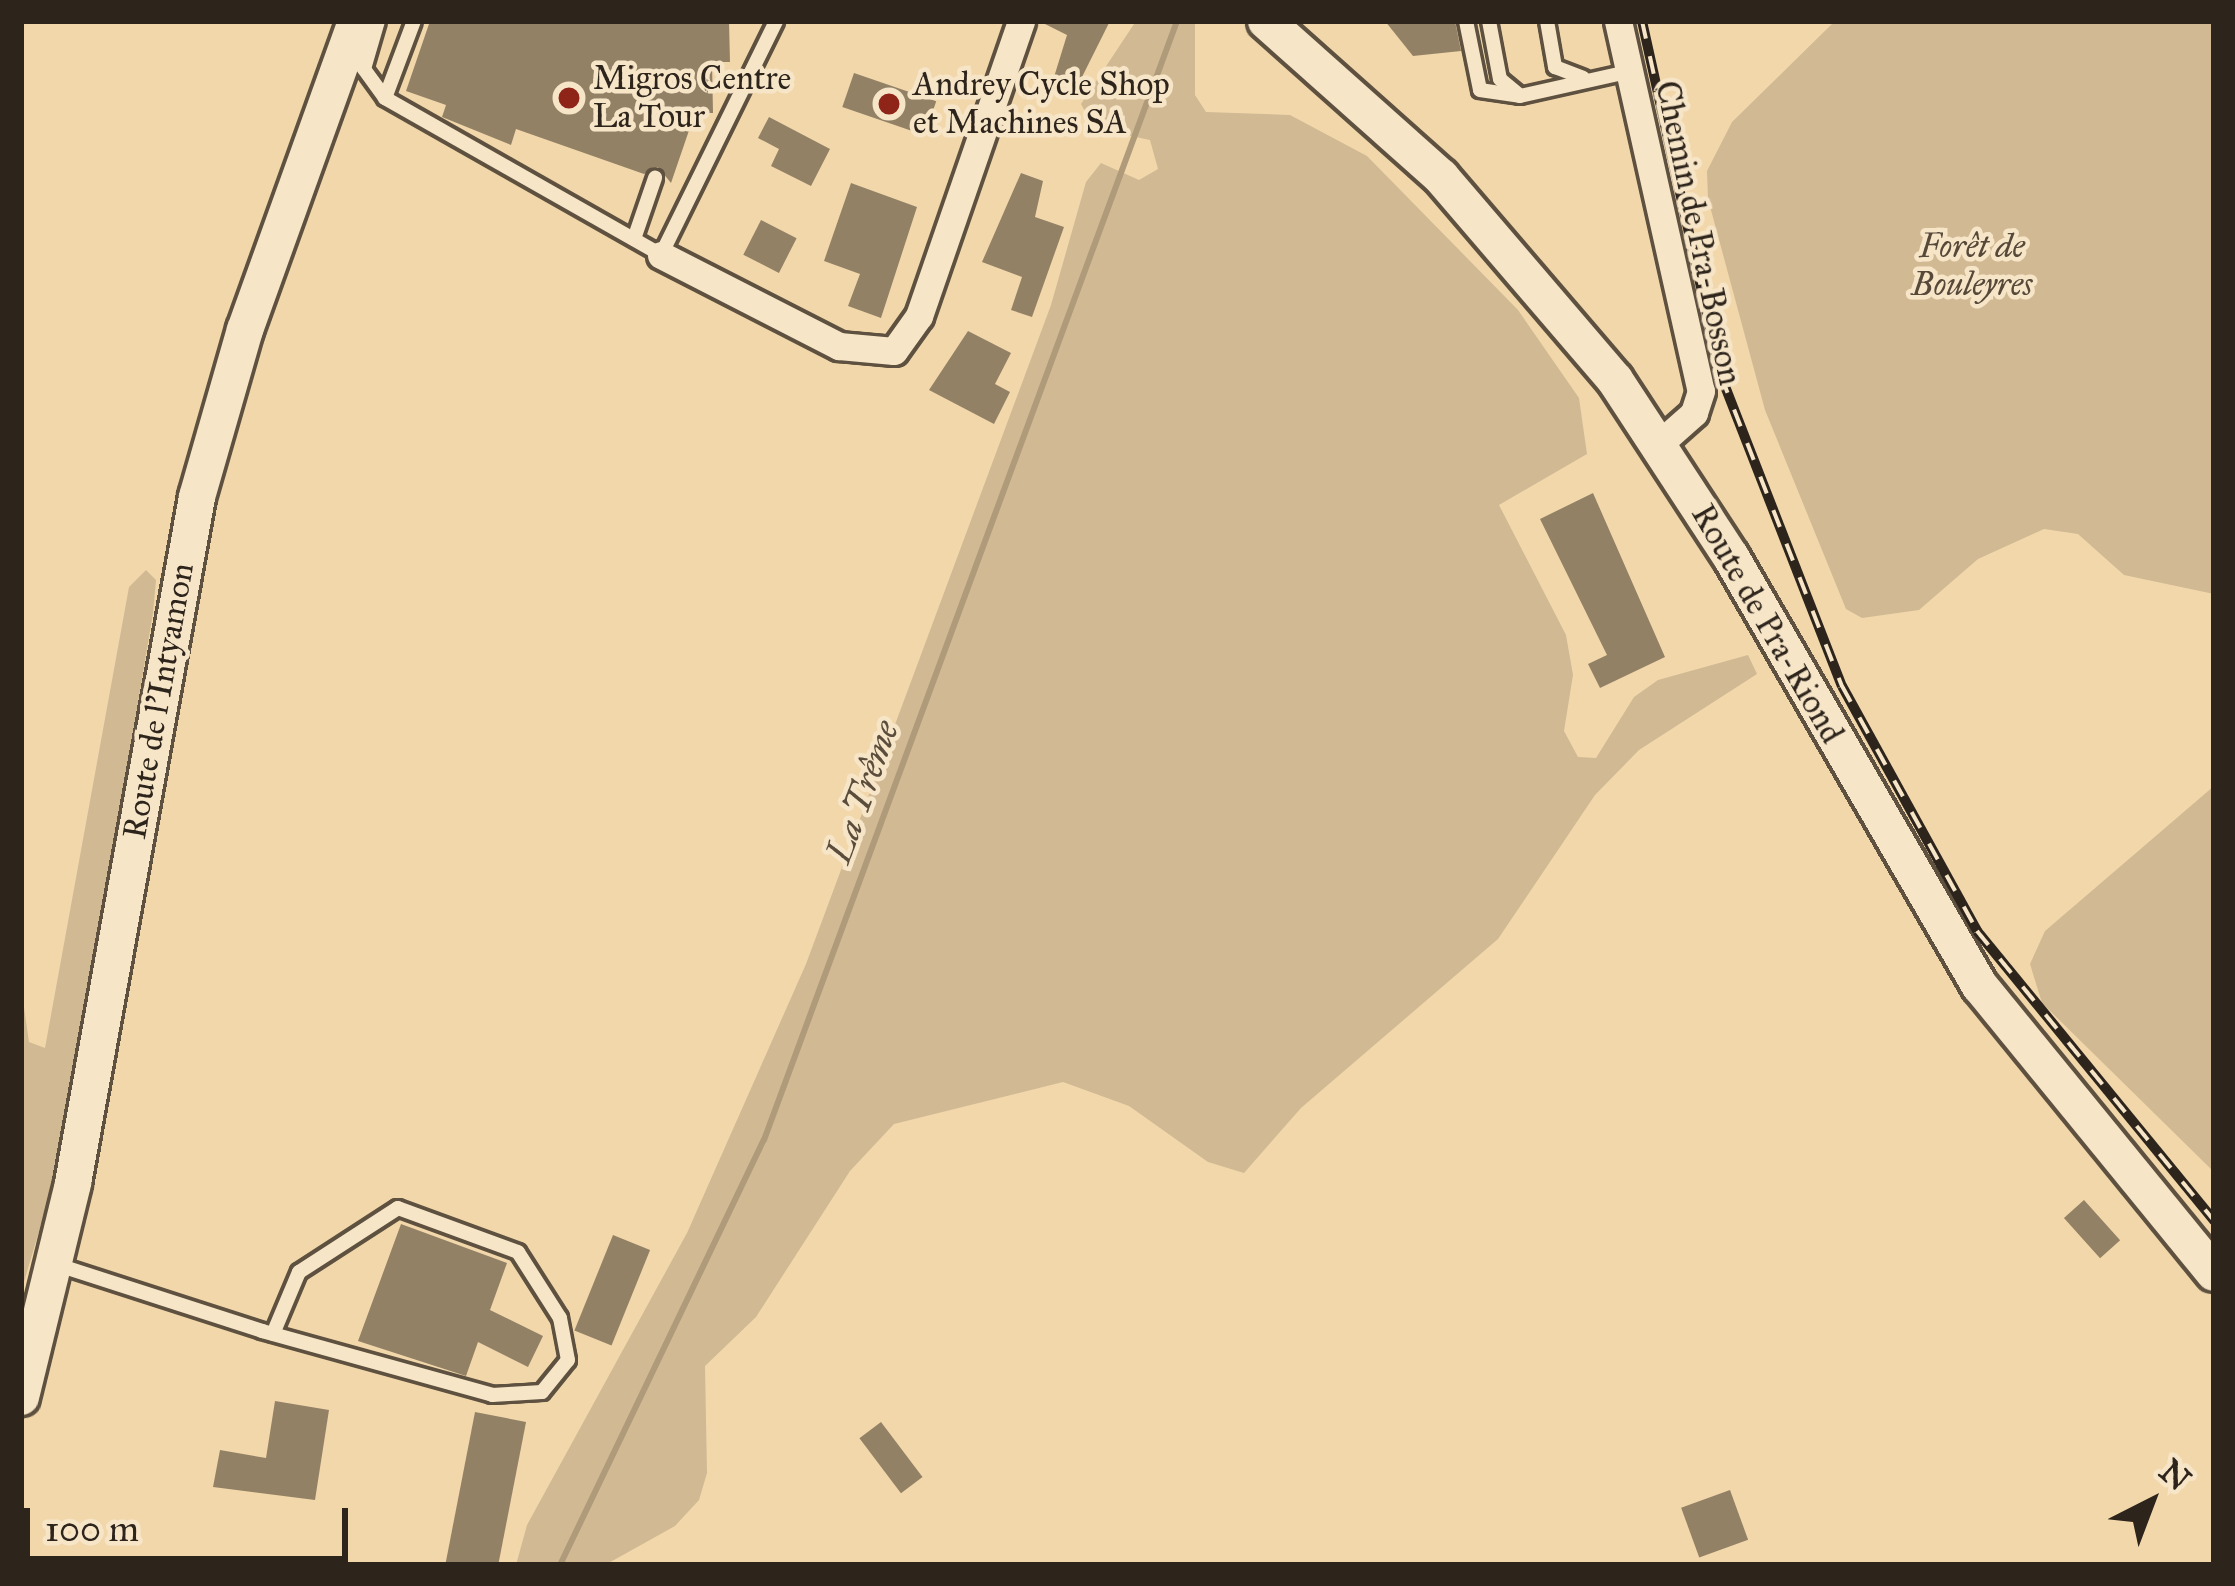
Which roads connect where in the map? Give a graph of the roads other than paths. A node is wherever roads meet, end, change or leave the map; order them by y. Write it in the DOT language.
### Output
graph roads {
  1 [pos="356,21"];
  2 [pos="378,21"];
  3 [pos="413,21"];
  4 [pos="776,21"];
  5 [pos="1021,21"];
  6 [pos="1266,21"];
  7 [pos="1466,21"];
  8 [pos="1489,21"];
  9 [pos="1546,21"];
  10 [pos="1618,21"];
  11 [pos="1628,72"];
  12 [pos="1594,79"];
  13 [pos="1520,96"];
  14 [pos="385,98"];
  15 [pos="655,178"];
  16 [pos="634,239"];
  17 [pos="662,255"];
  18 [pos="1659,444"];
  19 [pos="56,1264"];
  20 [pos="2214,1273"];
  21 [pos="273,1334"];
  22 [pos="21,1397"];
  1 -- 19 [label="main road, Route de l'Intyamon"];
  2 -- 14 [label="lane"];
  3 -- 14 [label="lane"];
  4 -- 17 [label="lane"];
  5 -- 17 [label="street"];
  6 -- 18 [label="main road, Route de Pra-Riond"];
  7 -- 13 [label="lane"];
  8 -- 13 [label="lane"];
  9 -- 12 [label="lane"];
  10 -- 11 [label="street, Chemin de Pra-Bosson"];
  11 -- 12 [label="lane"];
  11 -- 18 [label="street, Chemin de Pra-Bosson"];
  12 -- 13 [label="lane"];
  14 -- 16 [label="lane"];
  15 -- 16 [label="lane"];
  16 -- 17 [label="lane"];
  18 -- 20 [label="main road, Route de Pra-Riond"];
  19 -- 21 [label="lane"];
  19 -- 22 [label="main road, Route de l'Intyamon"];
  21 -- 21 [label="lane"];
}
